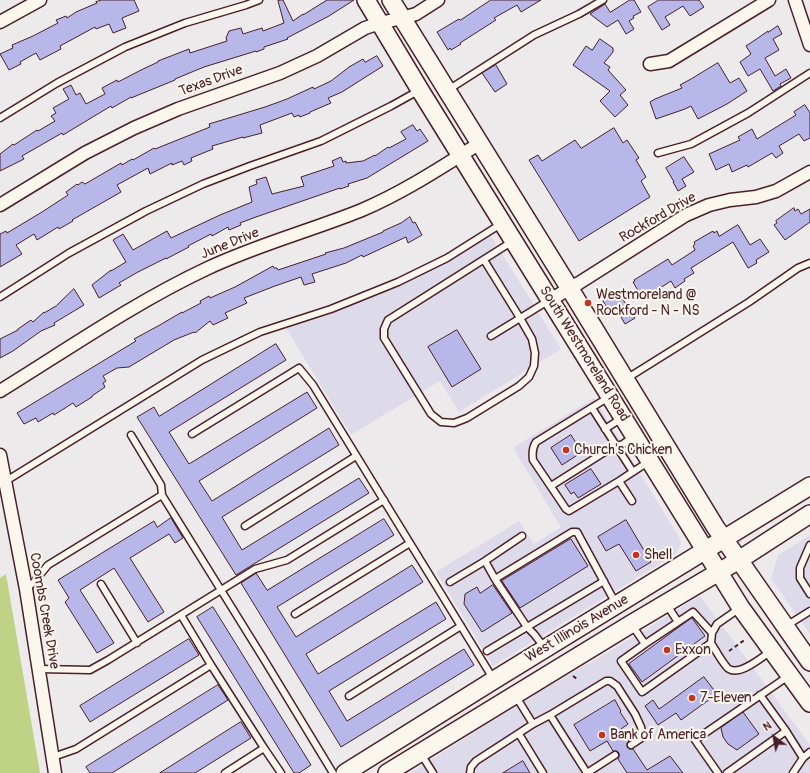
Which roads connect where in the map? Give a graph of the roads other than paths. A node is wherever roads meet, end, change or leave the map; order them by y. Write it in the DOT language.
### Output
graph roads {
  1 [pos="40,0"];
  2 [pos="259,0"];
  3 [pos="366,0"];
  4 [pos="390,0"];
  5 [pos="438,0"];
  6 [pos="603,0"];
  7 [pos="769,0"];
  8 [pos="795,0"];
  9 [pos="402,18"];
  10 [pos="0,22"];
  11 [pos="380,23"];
  12 [pos="810,45"];
  13 [pos="650,64"];
  14 [pos="810,73"];
  15 [pos="420,90"];
  16 [pos="447,90"];
  17 [pos="0,118"];
  18 [pos="480,143"];
  19 [pos="658,153"];
  20 [pos="460,155"];
  21 [pos="810,172"];
  22 [pos="0,205"];
  23 [pos="503,223"];
  24 [pos="514,240"];
  25 [pos="484,260"];
  26 [pos="810,264"];
  27 [pos="570,289"];
  28 [pos="0,297"];
  29 [pos="550,300"];
  30 [pos="520,318"];
  31 [pos="492,336"];
  32 [pos="626,379"];
  33 [pos="0,391"];
  34 [pos="611,396"];
  35 [pos="592,408"];
  36 [pos="623,417"];
  37 [pos="605,428"];
  38 [pos="192,434"];
  39 [pos="131,435"];
  40 [pos="635,436"];
  41 [pos="616,446"];
  42 [pos="0,455"];
  43 [pos="356,456"];
  44 [pos="650,461"];
  45 [pos="633,472"];
  46 [pos="6,481"];
  47 [pos="618,481"];
  48 [pos="551,486"];
  49 [pos="810,486"];
  50 [pos="162,495"];
  51 [pos="384,500"];
  52 [pos="632,501"];
  53 [pos="808,518"];
  54 [pos="245,526"];
  55 [pos="522,536"];
  56 [pos="724,539"];
  57 [pos="410,543"];
  58 [pos="810,545"];
  59 [pos="706,550"];
  60 [pos="739,560"];
  61 [pos="484,561"];
  62 [pos="719,571"];
  63 [pos="495,580"];
  64 [pos="604,581"];
  65 [pos="450,582"];
  66 [pos="101,584"];
  67 [pos="26,589"];
  68 [pos="221,590"];
  69 [pos="810,594"];
  70 [pos="665,603"];
  71 [pos="616,605"];
  72 [pos="741,608"];
  73 [pos="810,611"];
  74 [pos="295,614"];
  75 [pos="181,615"];
  76 [pos="678,622"];
  77 [pos="631,624"];
  78 [pos="461,626"];
  79 [pos="527,627"];
  80 [pos="786,627"];
  81 [pos="712,633"];
  82 [pos="137,643"];
  83 [pos="711,643"];
  84 [pos="645,644"];
  85 [pos="546,648"];
  86 [pos="772,650"];
  87 [pos="487,651"];
  88 [pos="810,662"];
  89 [pos="211,665"];
  90 [pos="39,669"];
  91 [pos="790,675"];
  92 [pos="494,680"];
  93 [pos="515,695"];
  94 [pos="760,695"];
  95 [pos="349,696"];
  96 [pos="810,702"];
  97 [pos="550,715"];
  98 [pos="533,724"];
  99 [pos="786,731"];
  100 [pos="408,733"];
  101 [pos="519,734"];
  102 [pos="631,745"];
  103 [pos="264,748"];
  104 [pos="810,752"];
  105 [pos="420,753"];
  106 [pos="615,755"];
  107 [pos="53,757"];
  108 [pos="803,758"];
  109 [pos="55,773"];
  110 [pos="225,773"];
  111 [pos="281,773"];
  112 [pos="332,773"];
  113 [pos="344,773"];
  114 [pos="387,773"];
  115 [pos="433,773"];
  116 [pos="470,773"];
  117 [pos="543,773"];
  118 [pos="587,773"];
  119 [pos="718,773"];
  120 [pos="727,773"];
  121 [pos="793,773"];
  1 -- 10 [label="street"];
  2 -- 17 [label="lane"];
  3 -- 11 [label="main road, South Westmoreland Road"];
  4 -- 9 [label="main road, South Westmoreland Road"];
  5 -- 9 [label="street, Texas Drive"];
  6 -- 16 [label="lane"];
  7 -- 13 [label="street"];
  8 -- 12 [label="street"];
  9 -- 11 [label="street, Texas Drive"];
  9 -- 16 [label="main road, South Westmoreland Road"];
  11 -- 15 [label="main road, South Westmoreland Road"];
  11 -- 22 [label="street, Texas Drive"];
  14 -- 19 [label="lane"];
  15 -- 20 [label="main road, South Westmoreland Road"];
  15 -- 28 [label="lane"];
  16 -- 18 [label="main road, South Westmoreland Road"];
  18 -- 20 [label="street, June Drive"];
  18 -- 27 [label="main road, South Westmoreland Road"];
  20 -- 23 [label="main road, South Westmoreland Road"];
  20 -- 33 [label="street, June Drive"];
  21 -- 27 [label="street, Rockford Drive"];
  23 -- 24 [label="main road, South Westmoreland Road"];
  23 -- 46 [label="lane"];
  24 -- 25 [label="lane"];
  24 -- 29 [label="main road, South Westmoreland Road"];
  25 -- 30 [label="lane"];
  25 -- 30 [label="lane"];
  26 -- 32 [label="lane"];
  27 -- 29 [label="street, Rockford Drive"];
  27 -- 32 [label="main road, South Westmoreland Road"];
  29 -- 30 [label="lane"];
  29 -- 34 [label="main road, South Westmoreland Road"];
  30 -- 31 [label="lane"];
  32 -- 56 [label="main road, South Westmoreland Road"];
  34 -- 35 [label="lane"];
  34 -- 36 [label="main road, South Westmoreland Road"];
  35 -- 37 [label="lane"];
  35 -- 48 [label="lane"];
  36 -- 37 [label="lane"];
  36 -- 40 [label="main road, South Westmoreland Road"];
  37 -- 41 [label="lane"];
  38 -- 43 [label="lane"];
  39 -- 50 [label="lane"];
  40 -- 41 [label="lane"];
  40 -- 44 [label="main road, South Westmoreland Road"];
  41 -- 45 [label="lane"];
  41 -- 48 [label="lane"];
  42 -- 46 [label="street, Coombs Creek Drive"];
  43 -- 51 [label="lane"];
  43 -- 54 [label="lane"];
  44 -- 45 [label="lane"];
  44 -- 59 [label="main road, South Westmoreland Road"];
  45 -- 47 [label="lane"];
  46 -- 67 [label="street, Coombs Creek Drive"];
  47 -- 48 [label="lane"];
  47 -- 52 [label="lane"];
  49 -- 56 [label="main road, West Illinois Avenue"];
  50 -- 67 [label="lane"];
  50 -- 68 [label="lane"];
  51 -- 57 [label="lane"];
  51 -- 68 [label="lane"];
  53 -- 60 [label="main road, West Illinois Avenue"];
  55 -- 61 [label="lane"];
  56 -- 59 [label="main road, West Illinois Avenue"];
  56 -- 60 [label="main road, South Westmoreland Road"];
  57 -- 74 [label="lane"];
  57 -- 78 [label="lane"];
  58 -- 69 [label="lane"];
  59 -- 62 [label="main road, South Westmoreland Road"];
  59 -- 71 [label="main road, West Illinois Avenue"];
  60 -- 62 [label="main road, West Illinois Avenue"];
  60 -- 80 [label="main road, South Westmoreland Road"];
  61 -- 63 [label="lane"];
  61 -- 65 [label="lane"];
  62 -- 70 [label="main road, West Illinois Avenue"];
  62 -- 72 [label="main road, South Westmoreland Road"];
  63 -- 64 [label="lane"];
  63 -- 79 [label="lane"];
  64 -- 71 [label="lane"];
  64 -- 79 [label="lane"];
  66 -- 82 [label="lane"];
  67 -- 90 [label="street, Coombs Creek Drive"];
  68 -- 75 [label="lane"];
  68 -- 112 [label="lane"];
  70 -- 76 [label="lane"];
  70 -- 77 [label="main road, West Illinois Avenue"];
  71 -- 85 [label="main road, West Illinois Avenue"];
  72 -- 81 [label="lane"];
  72 -- 86 [label="main road, South Westmoreland Road"];
  73 -- 80 [label="lane"];
  75 -- 82 [label="lane"];
  75 -- 89 [label="lane"];
  76 -- 81 [label="lane"];
  76 -- 84 [label="lane"];
  77 -- 84 [label="lane"];
  77 -- 93 [label="main road, West Illinois Avenue"];
  78 -- 92 [label="lane"];
  78 -- 95 [label="lane"];
  79 -- 85 [label="lane"];
  79 -- 87 [label="lane"];
  80 -- 88 [label="main road, South Westmoreland Road"];
  81 -- 83 [label="lane"];
  82 -- 90 [label="lane"];
  83 -- 84 [label="lane"];
  83 -- 86 [label="lane"];
  85 -- 92 [label="main road, West Illinois Avenue"];
  86 -- 91 [label="main road, South Westmoreland Road"];
  89 -- 103 [label="lane"];
  89 -- 107 [label="lane"];
  90 -- 107 [label="street, Coombs Creek Drive"];
  91 -- 94 [label="lane"];
  91 -- 96 [label="main road, South Westmoreland Road"];
  92 -- 100 [label="main road, West Illinois Avenue"];
  93 -- 98 [label="lane"];
  93 -- 105 [label="main road, West Illinois Avenue"];
  94 -- 99 [label="lane"];
  94 -- 119 [label="lane"];
  97 -- 98 [label="lane"];
  97 -- 102 [label="lane"];
  97 -- 118 [label="lane"];
  98 -- 101 [label="lane"];
  99 -- 108 [label="lane"];
  99 -- 120 [label="lane"];
  100 -- 105 [label="main road"];
  100 -- 113 [label="main road, West Illinois Avenue"];
  101 -- 116 [label="lane"];
  101 -- 117 [label="lane"];
  103 -- 110 [label="lane"];
  103 -- 111 [label="lane"];
  104 -- 108 [label="lane"];
  105 -- 114 [label="main road, West Illinois Avenue"];
  105 -- 115 [label="lane"];
  106 -- 118 [label="lane"];
  107 -- 109 [label="street, Coombs Creek Drive"];
  108 -- 121 [label="lane"];
}
